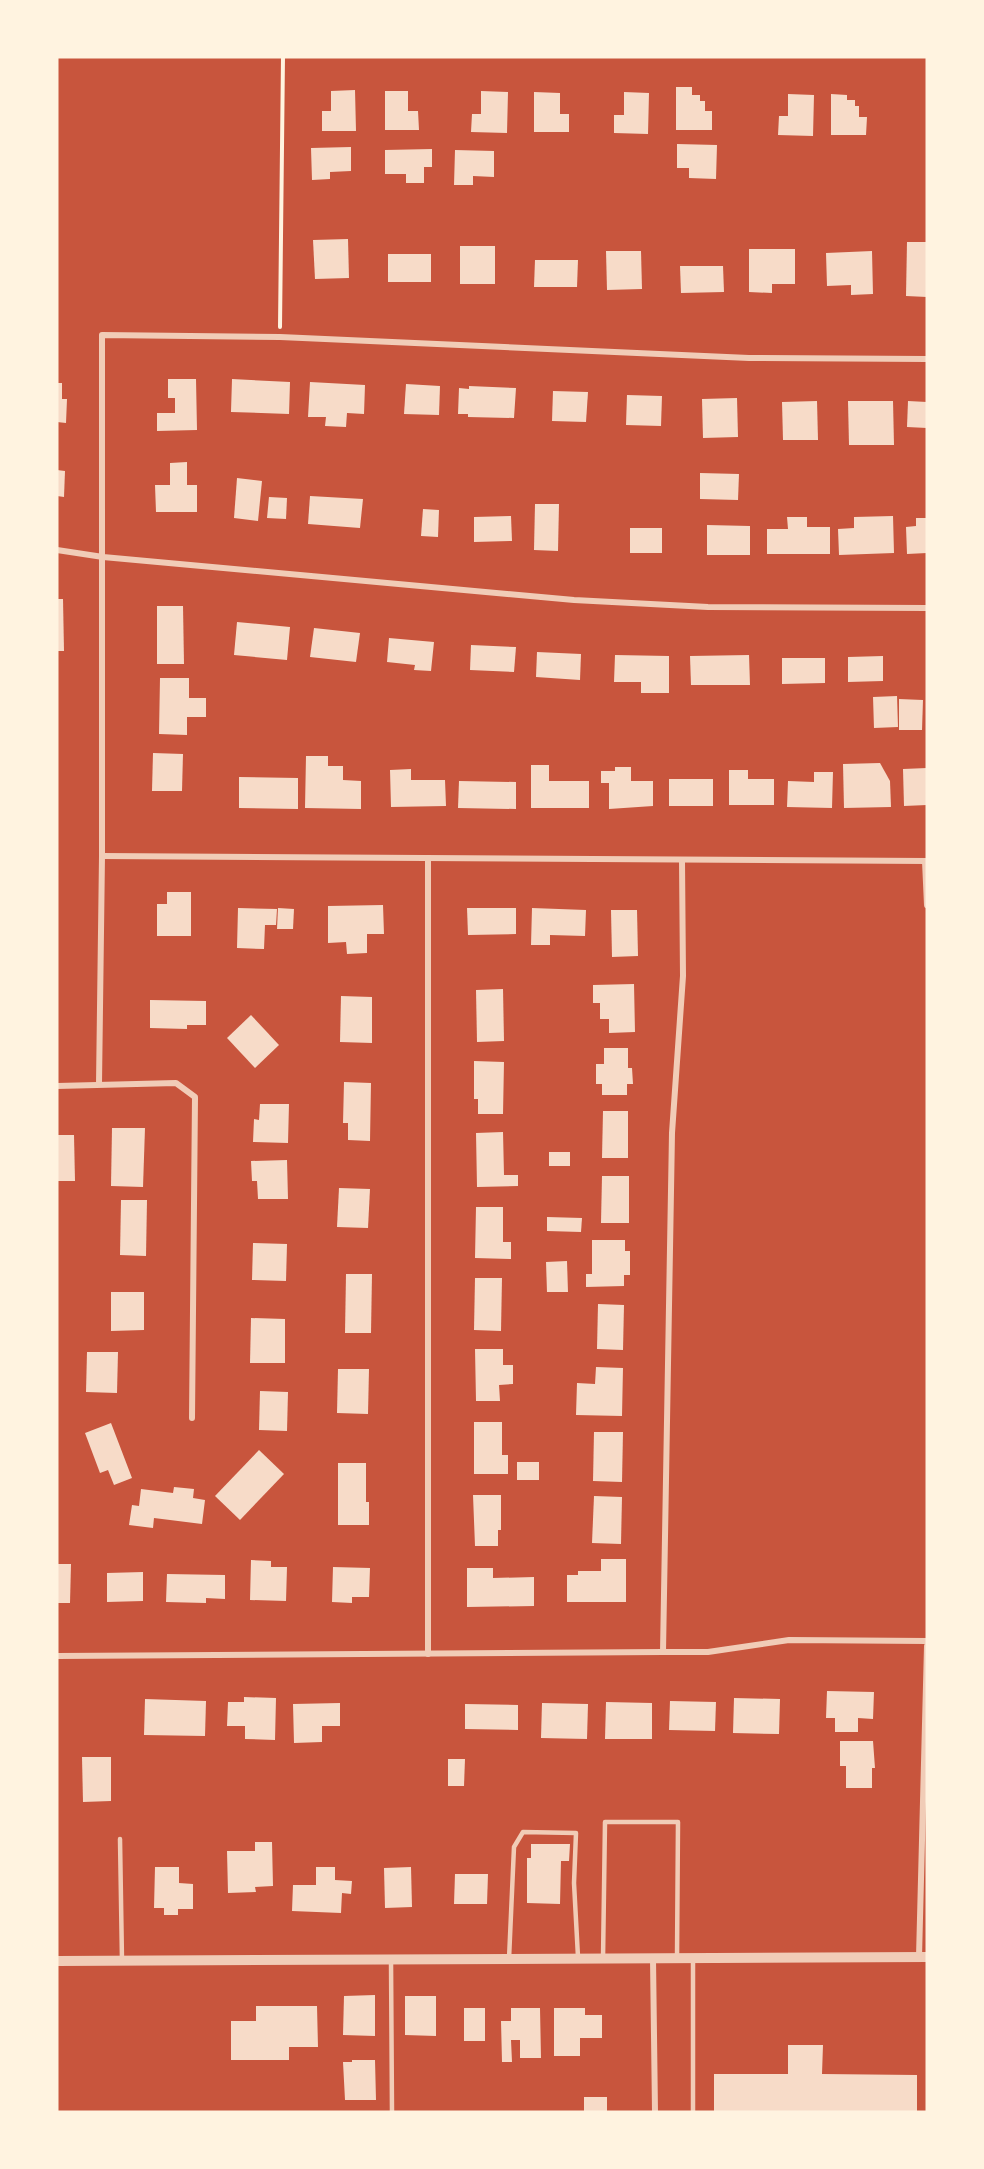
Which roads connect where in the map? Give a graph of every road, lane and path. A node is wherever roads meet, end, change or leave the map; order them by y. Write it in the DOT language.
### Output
graph roads {
  1 [pos="283,57"];
  2 [pos="280,337"];
  3 [pos="927,359"];
  4 [pos="57,550"];
  5 [pos="103,557"];
  6 [pos="927,608"];
  7 [pos="102,856"];
  8 [pos="428,858"];
  9 [pos="682,861"];
  10 [pos="926,861"];
  11 [pos="927,904"];
  12 [pos="99,1084"];
  13 [pos="57,1086"];
  14 [pos="192,1418"];
  15 [pos="927,1641"];
  16 [pos="927,1646"];
  17 [pos="663,1652"];
  18 [pos="428,1654"];
  19 [pos="57,1656"];
  20 [pos="120,1839"];
  21 [pos="693,1958"];
  22 [pos="923,1958"];
  23 [pos="509,1959"];
  24 [pos="578,1959"];
  25 [pos="603,1959"];
  26 [pos="654,1959"];
  27 [pos="677,1959"];
  28 [pos="122,1960"];
  29 [pos="391,1960"];
  30 [pos="57,1961"];
  31 [pos="392,2112"];
  32 [pos="655,2112"];
  33 [pos="693,2112"];
  1 -- 2 [label="path"];
  2 -- 3 [label="street"];
  2 -- 5 [label="street"];
  4 -- 5 [label="street"];
  5 -- 6 [label="street"];
  5 -- 7 [label="street"];
  7 -- 8 [label="street"];
  7 -- 12 [label="street"];
  8 -- 9 [label="street"];
  8 -- 18 [label="street"];
  9 -- 10 [label="street"];
  9 -- 17 [label="street"];
  10 -- 11 [label="street"];
  12 -- 13 [label="street"];
  12 -- 14 [label="street"];
  15 -- 17 [label="street"];
  16 -- 22 [label="street"];
  17 -- 18 [label="street"];
  18 -- 19 [label="street"];
  20 -- 28 [label="lane"];
  21 -- 22 [label="street"];
  21 -- 27 [label="street"];
  21 -- 33 [label="lane"];
  23 -- 24 [label="street"];
  23 -- 24 [label="lane"];
  23 -- 29 [label="street"];
  24 -- 25 [label="street"];
  25 -- 26 [label="street"];
  25 -- 27 [label="lane"];
  26 -- 27 [label="street"];
  26 -- 32 [label="street"];
  28 -- 29 [label="street"];
  28 -- 30 [label="street"];
  29 -- 31 [label="lane"];
}
